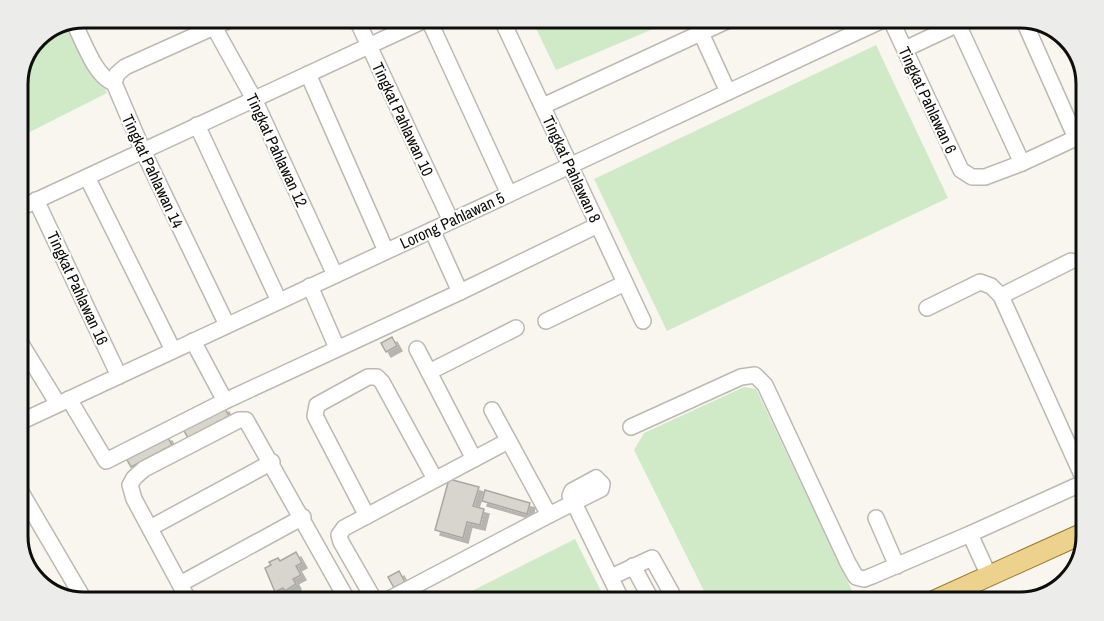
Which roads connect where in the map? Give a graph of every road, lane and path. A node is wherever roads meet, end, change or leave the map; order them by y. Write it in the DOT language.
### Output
graph roads {
  1 [pos="208,28"];
  2 [pos="226,28"];
  3 [pos="361,28"];
  4 [pos="408,28"];
  5 [pos="434,28"];
  6 [pos="506,28"];
  7 [pos="712,28"];
  8 [pos="867,28"];
  9 [pos="893,28"];
  10 [pos="946,28"];
  11 [pos="964,28"];
  12 [pos="78,29"];
  13 [pos="1028,29"];
  14 [pos="701,33"];
  15 [pos="369,46"];
  16 [pos="905,49"];
  17 [pos="308,74"];
  18 [pos="114,83"];
  19 [pos="729,92"];
  20 [pos="254,99"];
  21 [pos="543,106"];
  22 [pos="197,125"];
  23 [pos="1075,126"];
  24 [pos="1075,140"];
  25 [pos="143,151"];
  26 [pos="1022,163"];
  27 [pos="570,165"];
  28 [pos="87,177"];
  29 [pos="509,194"];
  30 [pos="36,200"];
  31 [pos="29,203"];
  32 [pos="451,221"];
  33 [pos="598,225"];
  34 [pos="432,230"];
  35 [pos="386,251"];
  36 [pos="1071,261"];
  37 [pos="335,275"];
  38 [pos="625,283"];
  39 [pos="310,286"];
  40 [pos="460,292"];
  41 [pos="1001,296"];
  42 [pos="279,301"];
  43 [pos="927,308"];
  44 [pos="546,321"];
  45 [pos="643,321"];
  46 [pos="227,325"];
  47 [pos="516,328"];
  48 [pos="193,341"];
  49 [pos="337,348"];
  50 [pos="417,349"];
  51 [pos="173,350"];
  52 [pos="29,354"];
  53 [pos="429,372"];
  54 [pos="119,376"];
  55 [pos="225,400"];
  56 [pos="64,401"];
  57 [pos="492,410"];
  58 [pos="29,418"];
  59 [pos="631,427"];
  60 [pos="508,441"];
  61 [pos="474,459"];
  62 [pos="1076,461"];
  63 [pos="272,462"];
  64 [pos="435,479"];
  65 [pos="1076,487"];
  66 [pos="29,506"];
  67 [pos="549,515"];
  68 [pos="367,516"];
  69 [pos="303,517"];
  70 [pos="876,518"];
  71 [pos="150,528"];
  72 [pos="970,534"];
  73 [pos="1076,537"];
  74 [pos="633,566"];
  75 [pos="897,566"];
  76 [pos="989,576"];
  77 [pos="611,577"];
  78 [pos="180,584"];
  79 [pos="80,592"];
  80 [pos="184,592"];
  81 [pos="343,592"];
  82 [pos="370,592"];
  83 [pos="403,592"];
  84 [pos="618,592"];
  85 [pos="647,592"];
  86 [pos="671,592"];
  87 [pos="953,592"];
  1 -- 18 [label="street"];
  2 -- 20 [label="street, Tingkat Pahlawan 12"];
  3 -- 15 [label="street, Tingkat Pahlawan 10"];
  4 -- 15 [label="street"];
  5 -- 29 [label="street"];
  6 -- 21 [label="street, Tingkat Pahlawan 8"];
  7 -- 14 [label="street"];
  8 -- 19 [label="street, Lorong Pahlawan 5"];
  9 -- 16 [label="street, Tingkat Pahlawan 6"];
  10 -- 16 [label="street"];
  11 -- 26 [label="street"];
  12 -- 18 [label="street, Tingkat Pahlawan 14"];
  13 -- 23 [label="street"];
  14 -- 19 [label="street"];
  14 -- 21 [label="street"];
  15 -- 17 [label="street"];
  15 -- 32 [label="street, Tingkat Pahlawan 10"];
  16 -- 26 [label="street, Tingkat Pahlawan 6"];
  17 -- 20 [label="street"];
  17 -- 35 [label="street"];
  18 -- 25 [label="street, Tingkat Pahlawan 14"];
  19 -- 27 [label="street, Lorong Pahlawan 5"];
  20 -- 22 [label="street"];
  20 -- 37 [label="street, Tingkat Pahlawan 12"];
  21 -- 27 [label="street, Tingkat Pahlawan 8"];
  22 -- 25 [label="street"];
  22 -- 42 [label="street"];
  24 -- 26 [label="street"];
  25 -- 28 [label="street"];
  25 -- 46 [label="street, Tingkat Pahlawan 14"];
  27 -- 29 [label="street, Lorong Pahlawan 5"];
  27 -- 33 [label="street, Tingkat Pahlawan 8"];
  28 -- 30 [label="street"];
  28 -- 51 [label="street"];
  29 -- 32 [label="street, Lorong Pahlawan 5"];
  30 -- 31 [label="street"];
  30 -- 54 [label="street, Tingkat Pahlawan 16"];
  32 -- 34 [label="street, Lorong Pahlawan 5"];
  33 -- 38 [label="street, Tingkat Pahlawan 8"];
  33 -- 40 [label="street"];
  34 -- 35 [label="street, Lorong Pahlawan 5"];
  34 -- 40 [label="street"];
  35 -- 37 [label="street, Lorong Pahlawan 5"];
  36 -- 41 [label="street"];
  37 -- 39 [label="street, Lorong Pahlawan 5"];
  38 -- 44 [label="street"];
  38 -- 45 [label="street, Tingkat Pahlawan 8"];
  39 -- 42 [label="street, Lorong Pahlawan 5"];
  39 -- 49 [label="street"];
  40 -- 49 [label="street"];
  41 -- 43 [label="street"];
  41 -- 62 [label="street"];
  42 -- 46 [label="street, Lorong Pahlawan 5"];
  46 -- 48 [label="street, Lorong Pahlawan 5"];
  47 -- 53 [label="street"];
  48 -- 51 [label="street, Lorong Pahlawan 5"];
  48 -- 55 [label="street"];
  49 -- 55 [label="street"];
  50 -- 53 [label="street"];
  51 -- 54 [label="street, Lorong Pahlawan 5"];
  52 -- 56 [label="street"];
  53 -- 61 [label="street"];
  54 -- 56 [label="street, Lorong Pahlawan 5"];
  55 -- 56 [label="street"];
  56 -- 58 [label="street, Lorong Pahlawan 5"];
  57 -- 60 [label="street"];
  59 -- 75 [label="street"];
  60 -- 61 [label="street"];
  60 -- 67 [label="street"];
  61 -- 64 [label="street"];
  63 -- 69 [label="street"];
  63 -- 71 [label="street"];
  63 -- 71 [label="street"];
  64 -- 68 [label="street"];
  64 -- 68 [label="street"];
  65 -- 72 [label="street"];
  66 -- 79 [label="street"];
  67 -- 77 [label="street"];
  67 -- 83 [label="street"];
  68 -- 82 [label="street"];
  69 -- 78 [label="street"];
  69 -- 81 [label="street"];
  70 -- 75 [label="street"];
  71 -- 78 [label="street"];
  72 -- 75 [label="street"];
  72 -- 76 [label="street"];
  73 -- 76 [label="main road"];
  74 -- 77 [label="street"];
  74 -- 85 [label="street"];
  74 -- 86 [label="street"];
  76 -- 87 [label="main road"];
  77 -- 84 [label="street"];
  78 -- 80 [label="street"];
}
